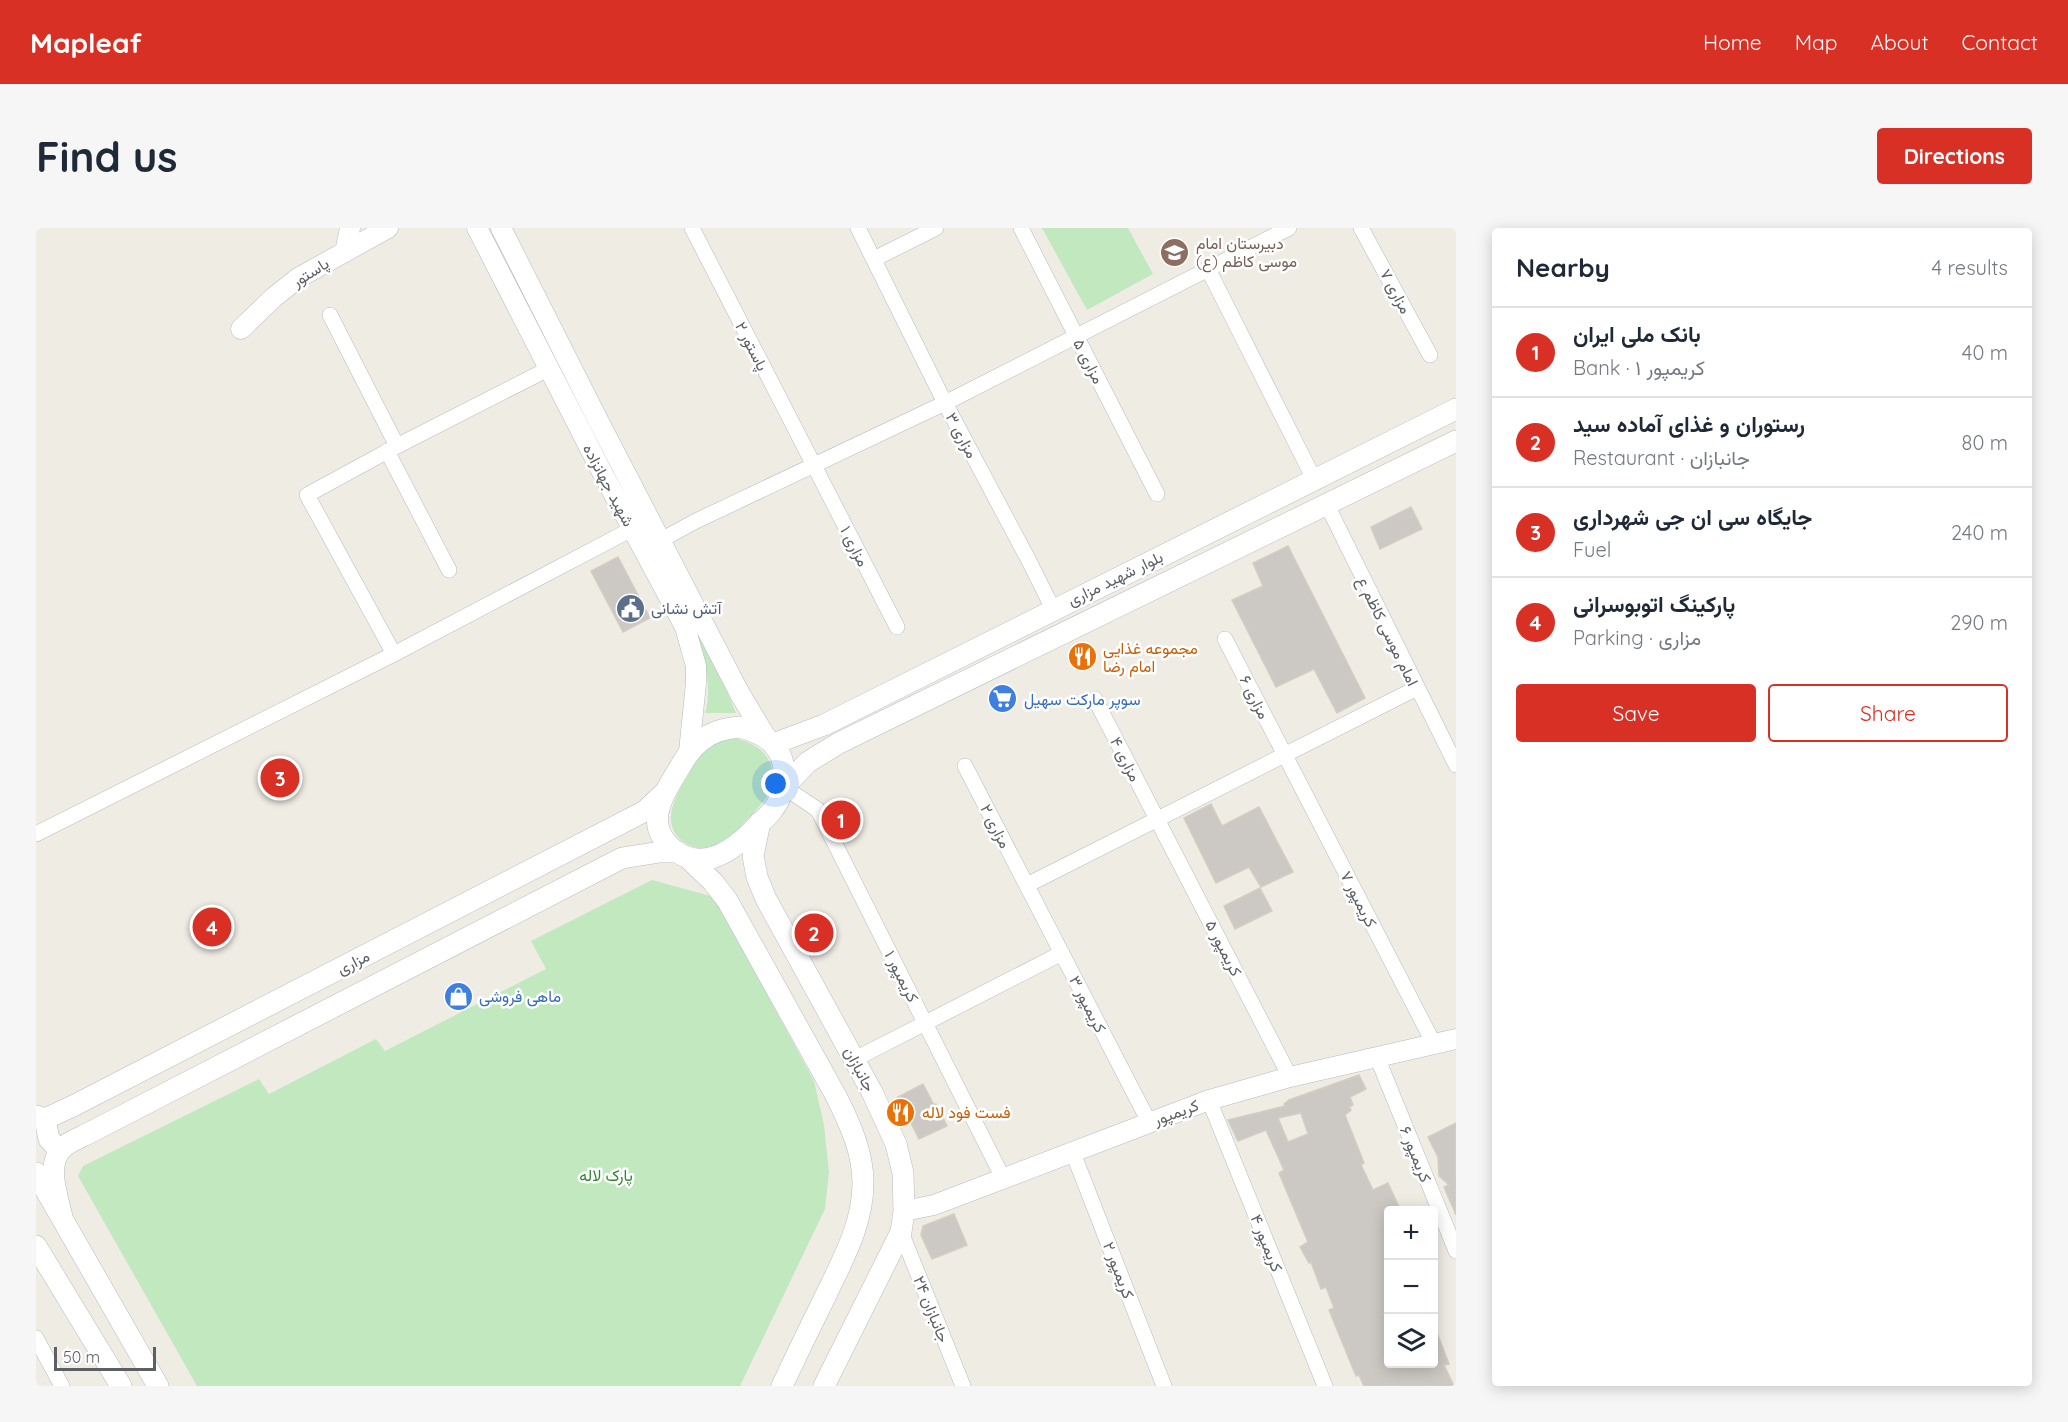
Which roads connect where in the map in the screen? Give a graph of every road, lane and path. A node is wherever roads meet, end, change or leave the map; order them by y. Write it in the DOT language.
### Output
graph roads {
  1 [pos="350,228"];
  2 [pos="388,228"];
  3 [pos="477,228"];
  4 [pos="501,228"];
  5 [pos="692,228"];
  6 [pos="858,228"];
  7 [pos="936,228"];
  8 [pos="1021,228"];
  9 [pos="1289,228"];
  10 [pos="1361,228"];
  11 [pos="345,252"];
  12 [pos="874,259"];
  13 [pos="1208,268"];
  14 [pos="330,315"];
  15 [pos="241,329"];
  16 [pos="1077,337"];
  17 [pos="1430,355"];
  18 [pos="548,369"];
  19 [pos="945,403"];
  20 [pos="1456,409"];
  21 [pos="1456,441"];
  22 [pos="392,448"];
  23 [pos="813,465"];
  24 [pos="1314,479"];
  25 [pos="1157,494"];
  26 [pos="1327,505"];
  27 [pos="632,529"];
  28 [pos="652,545"];
  29 [pos="449,570"];
  30 [pos="1053,609"];
  31 [pos="897,627"];
  32 [pos="1225,639"];
  33 [pos="394,654"];
  34 [pos="1417,688"];
  35 [pos="1095,699"];
  36 [pos="770,741"];
  37 [pos="689,752"];
  38 [pos="1285,755"];
  39 [pos="1454,758"];
  40 [pos="965,766"];
  41 [pos="784,787"];
  42 [pos="665,792"];
  43 [pos="1157,820"];
  44 [pos="760,822"];
  45 [pos="36,834"];
  46 [pos="682,855"];
  47 [pos="1027,885"];
  48 [pos="1062,953"];
  49 [pos="925,1023"];
  50 [pos="1456,1039"];
  51 [pos="1434,1044"];
  52 [pos="1377,1057"];
  53 [pos="855,1059"];
  54 [pos="1290,1077"];
  55 [pos="1209,1100"];
  56 [pos="41,1117"];
  57 [pos="1149,1122"];
  58 [pos="59,1150"];
  59 [pos="1073,1154"];
  60 [pos="36,1173"];
  61 [pos="1004,1180"];
  62 [pos="904,1210"];
  63 [pos="62,1217"];
  64 [pos="901,1232"];
  65 [pos="36,1246"];
  66 [pos="1456,1251"];
  67 [pos="36,1269"];
  68 [pos="69,1303"];
  69 [pos="36,1338"];
  70 [pos="62,1386"];
  71 [pos="121,1386"];
  72 [pos="158,1386"];
  73 [pos="782,1386"];
  74 [pos="824,1386"];
  75 [pos="963,1386"];
  76 [pos="1164,1386"];
  77 [pos="1325,1386"];
  1 -- 11 [label="street"];
  2 -- 11 [label="street, پاستور"];
  3 -- 18 [label="street, شهید جهانزاده"];
  4 -- 28 [label="street, شهید جهانزاده"];
  5 -- 23 [label="street, پاستور ۲"];
  6 -- 12 [label="street, مزاری ۳"];
  7 -- 12 [label="street"];
  8 -- 16 [label="street, مزاری ۵"];
  9 -- 13 [label="street"];
  10 -- 17 [label="street, مزاری ۷"];
  11 -- 15 [label="street, پاستور"];
  12 -- 19 [label="street, مزاری ۳"];
  13 -- 16 [label="street"];
  13 -- 24 [label="street"];
  14 -- 22 [label="street"];
  16 -- 19 [label="street"];
  16 -- 25 [label="street, مزاری ۵"];
  18 -- 22 [label="street"];
  18 -- 27 [label="street, شهید جهانزاده"];
  19 -- 23 [label="street"];
  19 -- 30 [label="street, مزاری ۳"];
  20 -- 24 [label="main road, بلوار شهید مزاری"];
  21 -- 26 [label="main road, بلوار شهید مزاری"];
  22 -- 29 [label="street"];
  22 -- 33 [label="street"];
  23 -- 28 [label="street"];
  23 -- 31 [label="street, مزاری ۱"];
  24 -- 26 [label="main road"];
  24 -- 30 [label="main road, بلوار شهید مزاری"];
  26 -- 34 [label="street, امام موسی کاظم ع"];
  26 -- 41 [label="main road, بلوار شهید مزاری"];
  27 -- 28 [label="street, شهید جهانزاده"];
  27 -- 33 [label="street"];
  28 -- 36 [label="street, شهید جهانزاده"];
  28 -- 37 [label="street, شهید جهانزاده"];
  30 -- 36 [label="main road, بلوار شهید مزاری"];
  32 -- 38 [label="street, مزاری ۶"];
  33 -- 45 [label="street"];
  34 -- 38 [label="street"];
  34 -- 39 [label="street, امام موسی کاظم ع"];
  35 -- 43 [label="street, مزاری ۴"];
  36 -- 37 [label="main road"];
  36 -- 41 [label="main road"];
  37 -- 42 [label="main road"];
  38 -- 43 [label="street"];
  38 -- 51 [label="street, کریمپور ۷"];
  40 -- 47 [label="street, مزاری ۲"];
  41 -- 44 [label="main road"];
  41 -- 49 [label="street, کریمپور ۱"];
  42 -- 46 [label="main road"];
  42 -- 56 [label="main road, مزاری"];
  43 -- 47 [label="street"];
  43 -- 54 [label="street, کریمپور ۵"];
  44 -- 46 [label="main road"];
  44 -- 53 [label="main road, جانبازان"];
  46 -- 58 [label="main road"];
  46 -- 73 [label="main road, جانبازان"];
  47 -- 48 [label="street, کریمپور ۳"];
  48 -- 49 [label="street"];
  48 -- 57 [label="street, کریمپور ۳"];
  49 -- 53 [label="street"];
  49 -- 61 [label="street, کریمپور ۱"];
  50 -- 51 [label="street, کریمپور"];
  51 -- 52 [label="street, کریمپور"];
  52 -- 54 [label="street, کریمپور"];
  52 -- 66 [label="street, کریمپور ۶"];
  53 -- 62 [label="main road, جانبازان"];
  54 -- 55 [label="street, کریمپور"];
  55 -- 57 [label="street, کریمپور"];
  55 -- 77 [label="street, کریمپور ۴"];
  56 -- 58 [label="main road"];
  57 -- 59 [label="street, کریمپور"];
  58 -- 63 [label="main road"];
  59 -- 61 [label="street, کریمپور"];
  59 -- 76 [label="street, کریمپور ۲"];
  60 -- 63 [label="main road"];
  61 -- 62 [label="street, کریمپور"];
  62 -- 64 [label="main road, جانبازان"];
  63 -- 72 [label="main road"];
  64 -- 74 [label="main road, جانبازان"];
  64 -- 75 [label="street, جانبازان ۲۴"];
  65 -- 68 [label="main road"];
  67 -- 68 [label="street"];
  68 -- 71 [label="main road"];
  69 -- 70 [label="street"];
}
